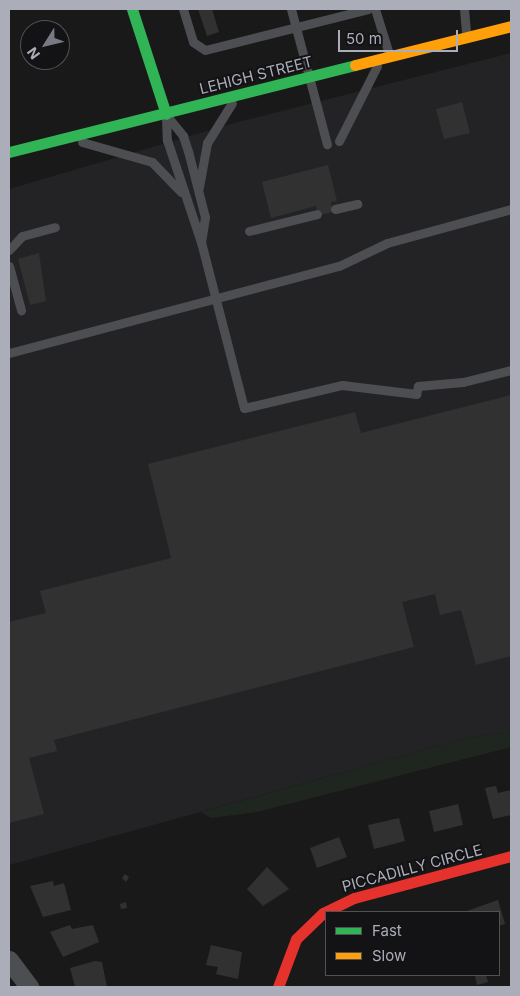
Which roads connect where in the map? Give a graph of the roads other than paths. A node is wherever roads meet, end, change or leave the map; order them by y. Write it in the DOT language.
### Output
graph roads {
  1 [pos="132,9"];
  2 [pos="183,9"];
  3 [pos="291,9"];
  4 [pos="368,9"];
  5 [pos="375,9"];
  6 [pos="464,9"];
  7 [pos="511,26"];
  8 [pos="297,27"];
  9 [pos="466,38"];
  10 [pos="385,58"];
  11 [pos="309,77"];
  12 [pos="238,95"];
  13 [pos="166,114"];
  14 [pos="67,138"];
  15 [pos="9,140"];
  16 [pos="339,141"];
  17 [pos="327,144"];
  18 [pos="10,152"];
  19 [pos="198,190"];
  20 [pos="182,192"];
  21 [pos="357,204"];
  22 [pos="335,209"];
  23 [pos="511,209"];
  24 [pos="317,214"];
  25 [pos="55,227"];
  26 [pos="249,231"];
  27 [pos="202,242"];
  28 [pos="9,250"];
  29 [pos="9,266"];
  30 [pos="216,298"];
  31 [pos="21,310"];
  32 [pos="9,353"];
  33 [pos="511,370"];
  34 [pos="511,856"];
  35 [pos="325,911"];
  36 [pos="325,911"];
  37 [pos="9,960"];
  38 [pos="29,987"];
  39 [pos="278,987"];
  1 -- 13 [label="main road"];
  2 -- 8 [label="lane"];
  3 -- 8 [label="lane"];
  4 -- 8 [label="lane"];
  5 -- 10 [label="lane"];
  6 -- 9 [label="lane"];
  7 -- 9 [label="main road, LEHIGH STREET"];
  8 -- 11 [label="lane"];
  9 -- 10 [label="main road, LEHIGH STREET"];
  10 -- 11 [label="main road, LEHIGH STREET"];
  10 -- 16 [label="lane"];
  11 -- 12 [label="main road, LEHIGH STREET"];
  11 -- 17 [label="lane"];
  12 -- 13 [label="main road, LEHIGH STREET"];
  12 -- 19 [label="lane"];
  13 -- 14 [label="main road, LEHIGH STREET"];
  13 -- 19 [label="lane"];
  13 -- 20 [label="lane"];
  14 -- 18 [label="main road, LEHIGH STREET"];
  14 -- 20 [label="lane"];
  15 -- 18 [label="lane"];
  19 -- 27 [label="lane"];
  20 -- 27 [label="lane"];
  21 -- 22 [label="lane"];
  23 -- 30 [label="lane"];
  24 -- 26 [label="lane"];
  25 -- 28 [label="lane"];
  27 -- 30 [label="lane"];
  29 -- 31 [label="lane"];
  30 -- 32 [label="lane"];
  30 -- 33 [label="lane"];
  34 -- 36 [label="main road, PICCADILLY CIRCLE"];
  35 -- 39 [label="main road, PICCADILLY CIRCLE"];
  37 -- 38 [label="street"];
}
